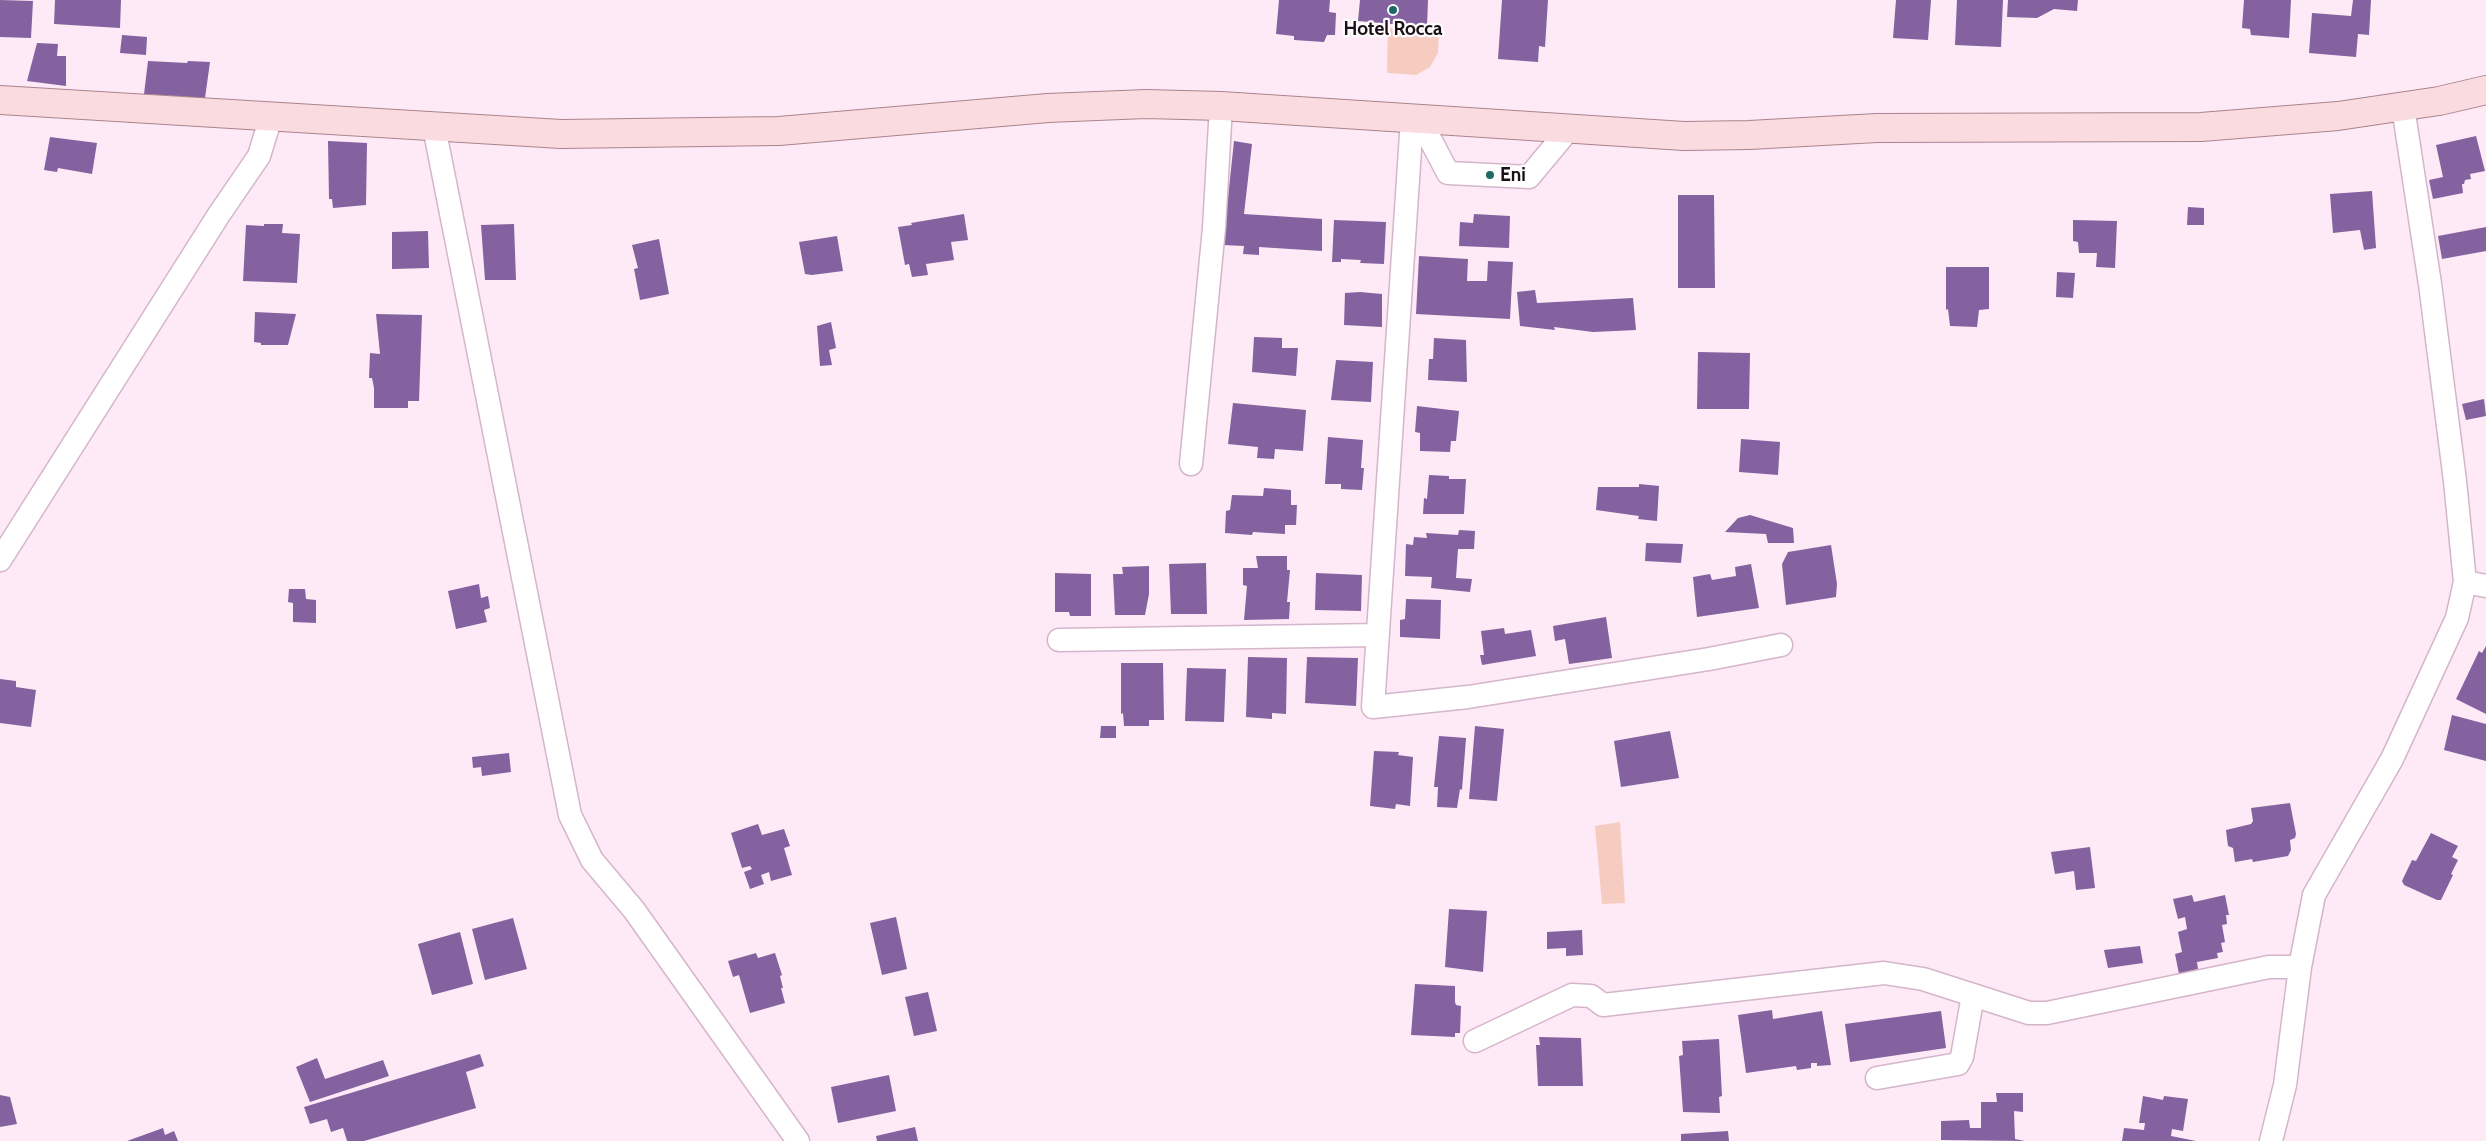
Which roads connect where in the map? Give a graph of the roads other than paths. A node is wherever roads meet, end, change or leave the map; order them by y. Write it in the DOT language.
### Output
graph roads {
  1 [pos="2486,90"];
  2 [pos="0,100"];
  3 [pos="1221,106"];
  4 [pos="2403,106"];
  5 [pos="272,117"];
  6 [pos="1416,119"];
  7 [pos="434,127"];
  8 [pos="1569,129"];
  9 [pos="1191,464"];
  10 [pos="0,560"];
  11 [pos="2475,584"];
  12 [pos="1378,635"];
  13 [pos="1059,640"];
  14 [pos="1781,645"];
  15 [pos="2300,966"];
  16 [pos="1973,996"];
  17 [pos="1475,1041"];
  18 [pos="1877,1078"];
  19 [pos="798,1141"];
  20 [pos="2270,1141"];
  1 -- 4 [label="main road"];
  2 -- 5 [label="main road"];
  3 -- 6 [label="main road"];
  3 -- 7 [label="main road"];
  3 -- 9 [label="street"];
  4 -- 8 [label="main road"];
  4 -- 11 [label="street"];
  5 -- 7 [label="main road"];
  5 -- 10 [label="street"];
  6 -- 8 [label="main road"];
  6 -- 8 [label="street"];
  6 -- 12 [label="street"];
  7 -- 19 [label="street"];
  11 -- 15 [label="street"];
  12 -- 13 [label="street"];
  12 -- 14 [label="street"];
  15 -- 16 [label="street"];
  15 -- 20 [label="street"];
  16 -- 17 [label="street"];
  16 -- 18 [label="street"];
}
